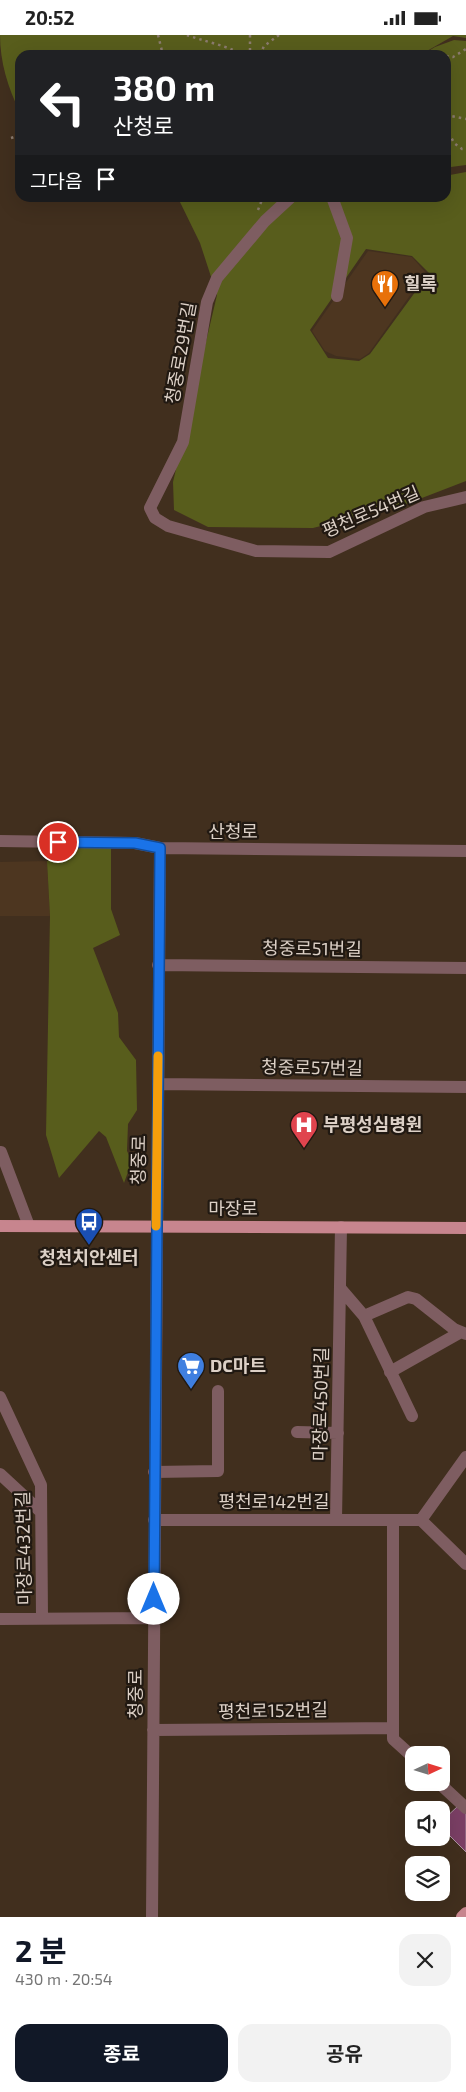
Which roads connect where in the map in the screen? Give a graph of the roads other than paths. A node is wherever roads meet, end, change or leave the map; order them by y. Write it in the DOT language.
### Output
graph roads {
  1 [pos="286,202"];
  2 [pos="334,202"];
  3 [pos="337,296"];
  4 [pos="466,497"];
  5 [pos="150,508"];
  6 [pos="0,841"];
  7 [pos="160,848"];
  8 [pos="466,851"];
  9 [pos="158,965"];
  10 [pos="466,968"];
  11 [pos="158,1084"];
  12 [pos="466,1087"];
  13 [pos="1,1152"];
  14 [pos="0,1226"];
  15 [pos="29,1226"];
  16 [pos="156,1226"];
  17 [pos="341,1227"];
  18 [pos="466,1228"];
  19 [pos="340,1288"];
  20 [pos="364,1316"];
  21 [pos="464,1333"];
  22 [pos="390,1372"];
  23 [pos="218,1391"];
  24 [pos="0,1397"];
  25 [pos="412,1416"];
  26 [pos="296,1432"];
  27 [pos="338,1433"];
  28 [pos="466,1457"];
  29 [pos="154,1472"];
  30 [pos="0,1474"];
  31 [pos="40,1511"];
  32 [pos="154,1520"];
  33 [pos="336,1520"];
  34 [pos="393,1520"];
  35 [pos="421,1520"];
  36 [pos="466,1564"];
  37 [pos="42,1618"];
  38 [pos="154,1618"];
  39 [pos="0,1619"];
  40 [pos="393,1728"];
  41 [pos="153,1730"];
  42 [pos="405,1750"];
  43 [pos="448,1791"];
  44 [pos="466,1808"];
  45 [pos="466,1913"];
  46 [pos="152,1917"];
  47 [pos="462,1917"];
  1 -- 5 [label="street, 청중로29번길"];
  2 -- 3 [label="street"];
  4 -- 5 [label="street, 평천로54번길"];
  6 -- 7 [label="street, 산청로"];
  7 -- 8 [label="street, 산청로"];
  7 -- 9 [label="street, 청중로"];
  9 -- 10 [label="street, 청중로51번길"];
  9 -- 11 [label="street, 청중로"];
  11 -- 12 [label="street, 청중로57번길"];
  11 -- 16 [label="street, 청중로"];
  13 -- 15 [label="street"];
  14 -- 15 [label="main road, 마장로"];
  15 -- 16 [label="main road, 마장로"];
  16 -- 17 [label="main road, 마장로"];
  16 -- 29 [label="street, 청중로"];
  17 -- 18 [label="main road, 마장로"];
  17 -- 19 [label="street, 마장로450번길"];
  19 -- 20 [label="street"];
  19 -- 27 [label="street, 마장로450번길"];
  20 -- 21 [label="street"];
  20 -- 22 [label="street"];
  21 -- 22 [label="street"];
  22 -- 25 [label="street"];
  23 -- 29 [label="street"];
  24 -- 31 [label="street, 마장로432번길"];
  26 -- 27 [label="street"];
  27 -- 33 [label="street, 마장로450번길"];
  28 -- 35 [label="street"];
  29 -- 32 [label="street, 청중로"];
  30 -- 31 [label="street"];
  31 -- 37 [label="street, 마장로432번길"];
  32 -- 33 [label="street, 평천로142번길"];
  32 -- 38 [label="street, 청중로"];
  33 -- 34 [label="street, 평천로142번길"];
  34 -- 35 [label="street, 평천로142번길"];
  34 -- 40 [label="street"];
  35 -- 36 [label="street"];
  37 -- 38 [label="street"];
  37 -- 39 [label="street"];
  38 -- 41 [label="street, 청중로"];
  40 -- 41 [label="street, 평천로152번길"];
  40 -- 42 [label="street"];
  41 -- 46 [label="street, 청중로"];
  43 -- 44 [label="street"];
  45 -- 47 [label="main road"];
}
